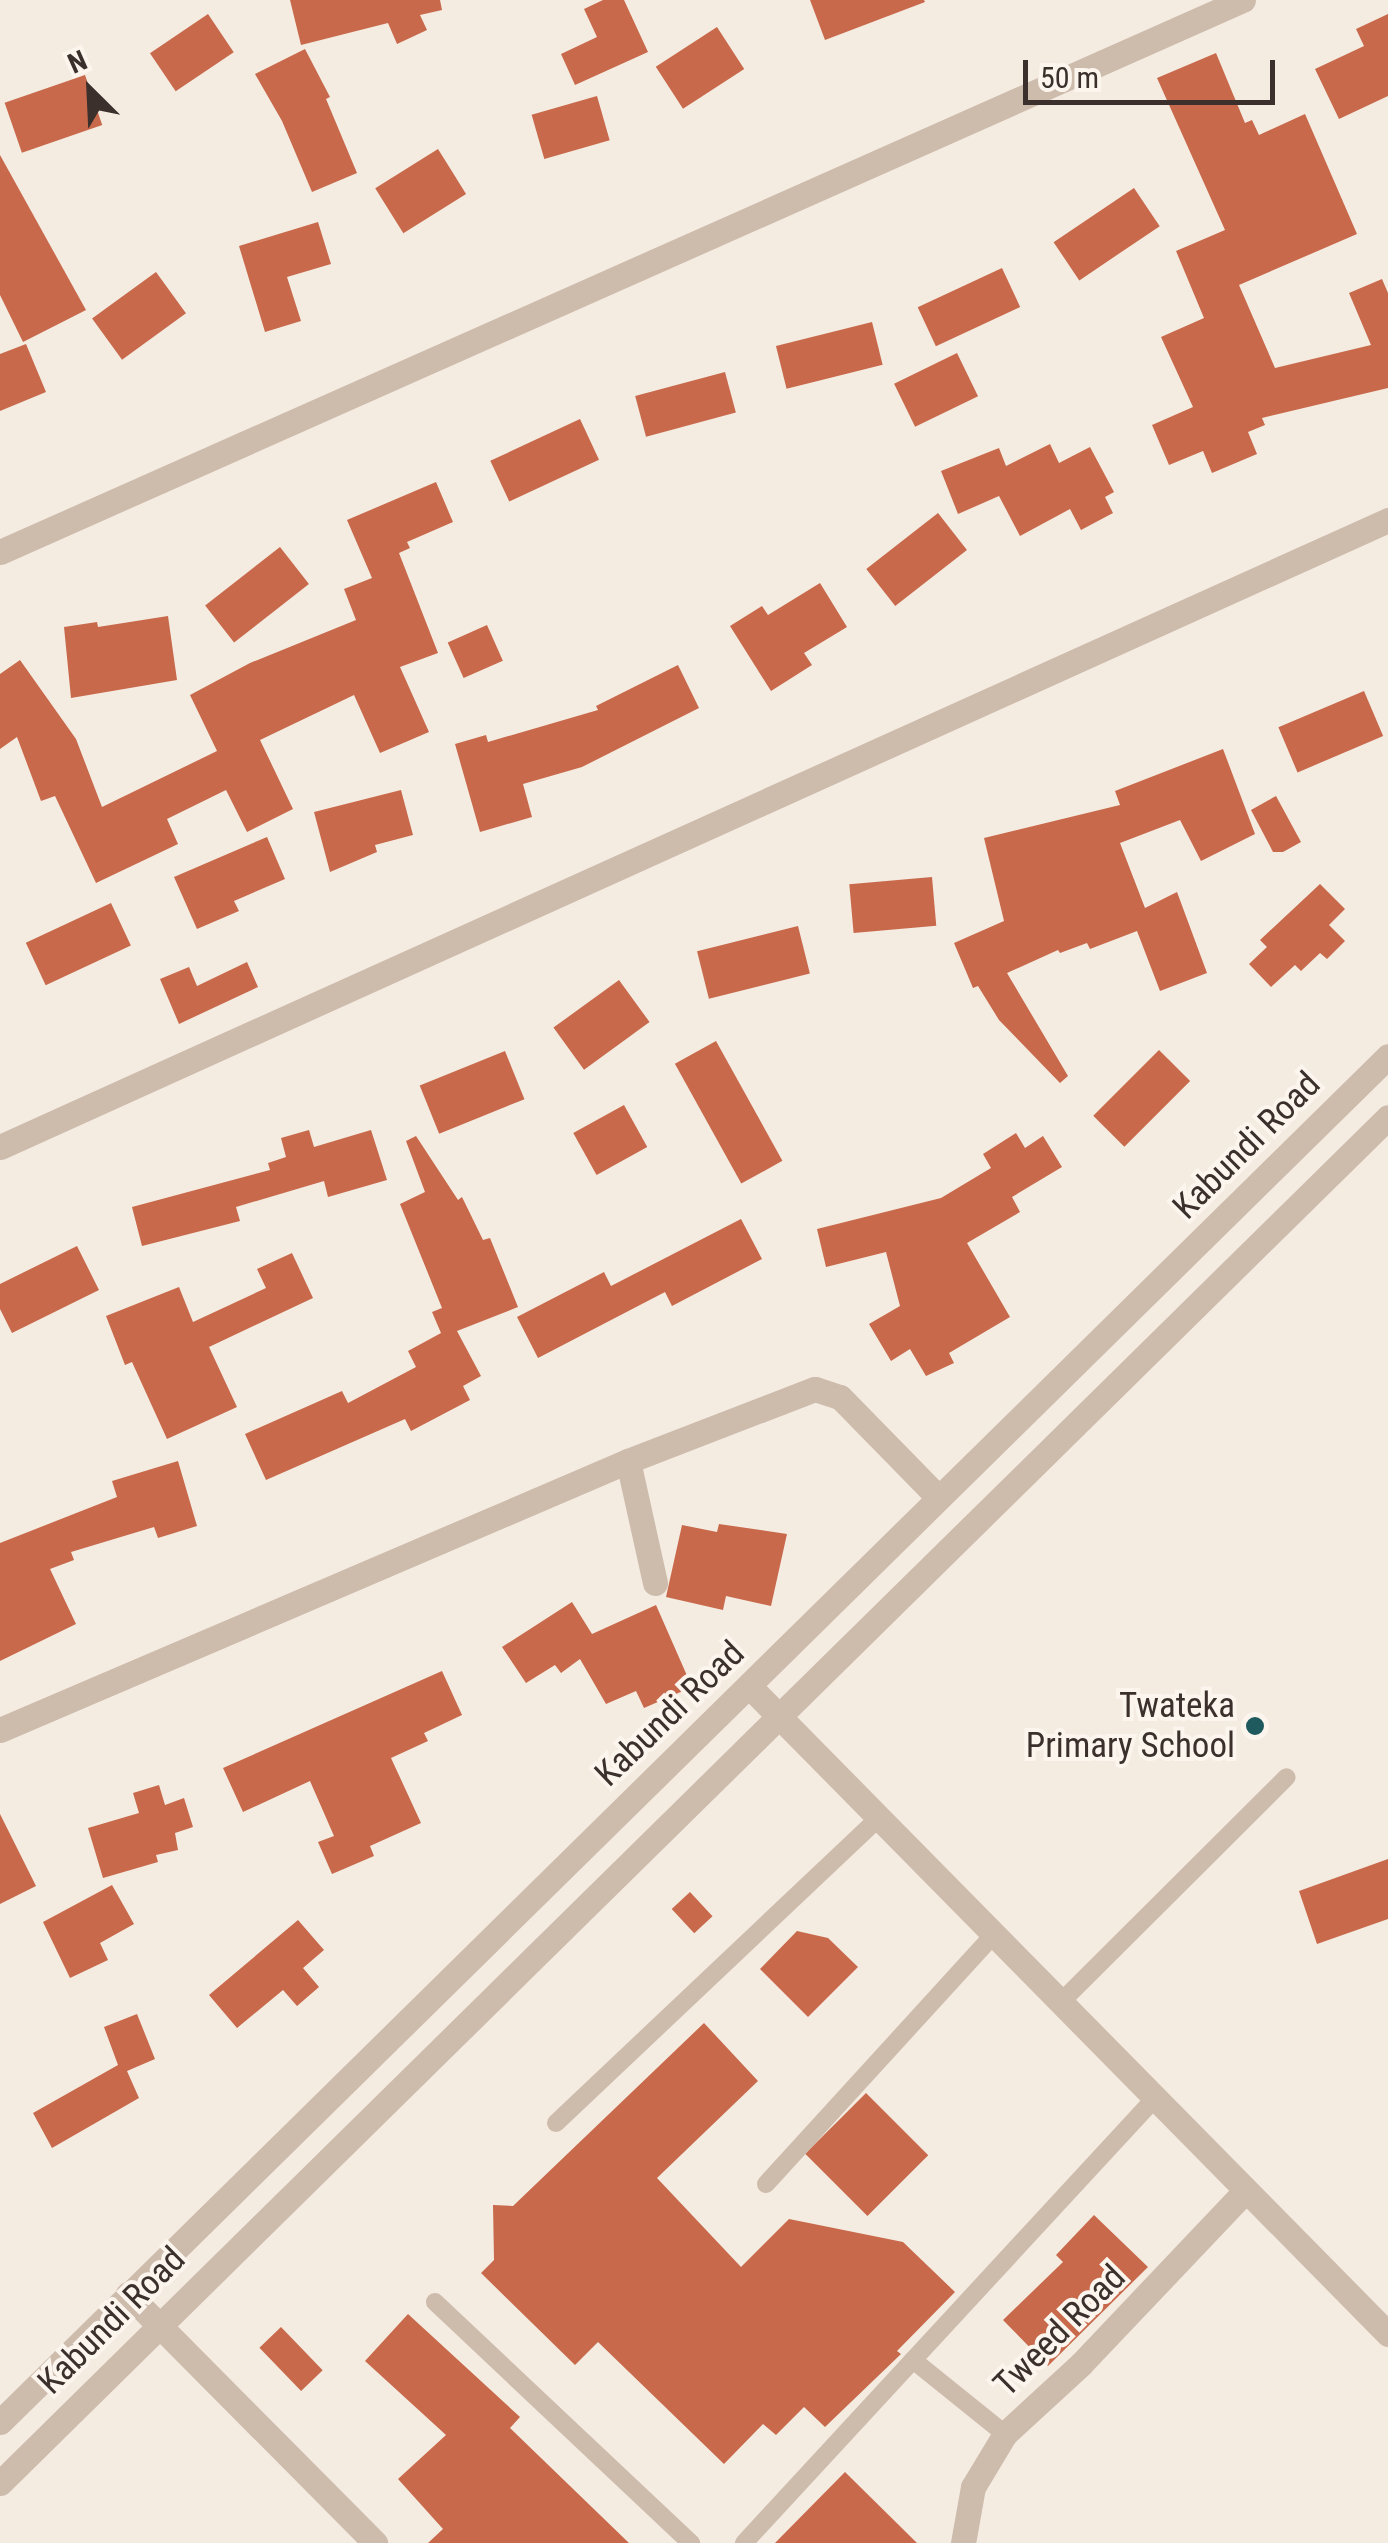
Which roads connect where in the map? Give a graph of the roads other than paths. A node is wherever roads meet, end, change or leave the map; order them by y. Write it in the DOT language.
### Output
graph roads {
  1 [pos="1243,0"];
  2 [pos="1388,520"];
  3 [pos="0,552"];
  4 [pos="1388,1056"];
  5 [pos="1388,1117"];
  6 [pos="0,1147"];
  7 [pos="1280,1162"];
  8 [pos="1311,1192"];
  9 [pos="628,1461"];
  10 [pos="939,1498"];
  11 [pos="655,1584"];
  12 [pos="749,1686"];
  13 [pos="779,1716"];
  14 [pos="0,1730"];
  15 [pos="1287,1778"];
  16 [pos="879,1818"];
  17 [pos="994,1934"];
  18 [pos="1062,2001"];
  19 [pos="1156,2098"];
  20 [pos="556,2124"];
  21 [pos="766,2184"];
  22 [pos="1245,2191"];
  23 [pos="128,2294"];
  24 [pos="435,2302"];
  25 [pos="158,2325"];
  26 [pos="1388,2334"];
  27 [pos="913,2360"];
  28 [pos="0,2422"];
  29 [pos="1005,2434"];
  30 [pos="0,2483"];
  31 [pos="375,2543"];
  32 [pos="690,2543"];
  33 [pos="744,2543"];
  34 [pos="963,2543"];
  1 -- 3 [label="street"];
  2 -- 6 [label="street"];
  4 -- 7 [label="street, Kabundi Road"];
  5 -- 8 [label="street, Kabundi Road"];
  7 -- 8 [label="street"];
  7 -- 10 [label="street, Kabundi Road"];
  8 -- 13 [label="street, Kabundi Road"];
  9 -- 10 [label="street"];
  9 -- 11 [label="street"];
  9 -- 14 [label="street"];
  10 -- 12 [label="street, Kabundi Road"];
  12 -- 13 [label="street"];
  12 -- 23 [label="street, Kabundi Road"];
  13 -- 16 [label="street"];
  13 -- 25 [label="street, Kabundi Road"];
  15 -- 18 [label="lane"];
  16 -- 17 [label="street"];
  16 -- 20 [label="lane"];
  17 -- 18 [label="street"];
  17 -- 21 [label="lane"];
  18 -- 19 [label="street"];
  19 -- 22 [label="street"];
  19 -- 27 [label="lane"];
  22 -- 26 [label="street"];
  22 -- 29 [label="street, Tweed Road"];
  23 -- 25 [label="street"];
  23 -- 28 [label="street, Kabundi Road"];
  24 -- 32 [label="lane"];
  25 -- 30 [label="street, Kabundi Road"];
  25 -- 31 [label="street"];
  27 -- 29 [label="lane"];
  27 -- 33 [label="lane"];
  29 -- 34 [label="street, Tweed Road"];
}
